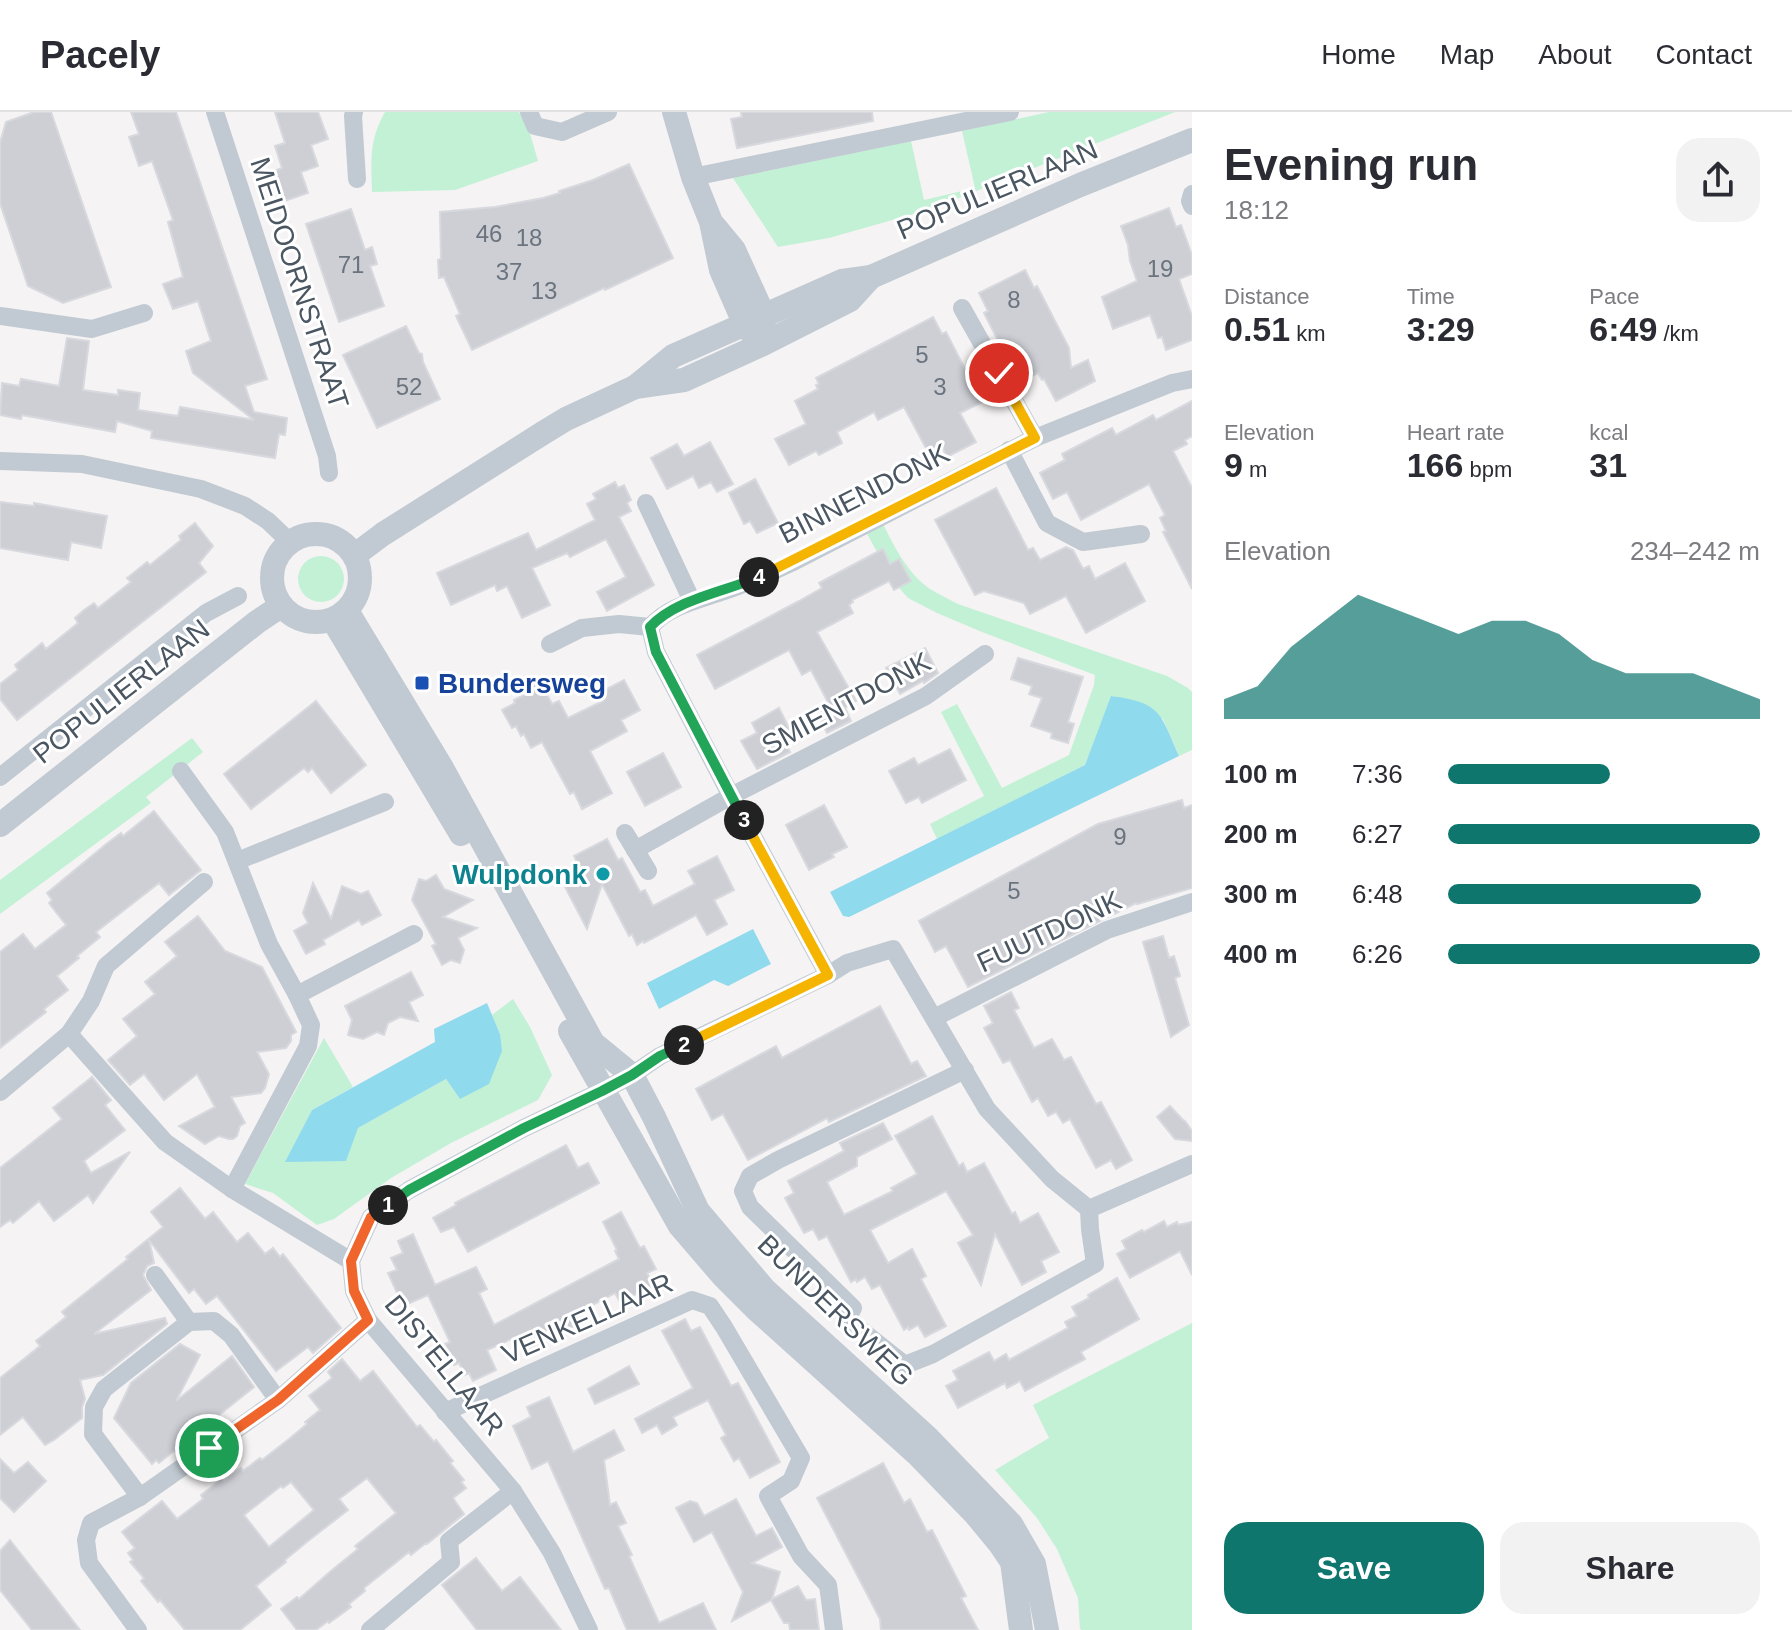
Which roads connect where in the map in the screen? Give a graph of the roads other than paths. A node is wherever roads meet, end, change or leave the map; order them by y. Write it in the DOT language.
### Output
graph roads {
  1 [pos="215,112"];
  2 [pos="354,112"];
  3 [pos="529,112"];
  4 [pos="608,112"];
  5 [pos="674,112"];
  6 [pos="1010,112"];
  7 [pos="932,120"];
  8 [pos="1192,140"];
  9 [pos="693,177"];
  10 [pos="357,179"];
  11 [pos="1192,194"];
  12 [pos="1192,206"];
  13 [pos="871,277"];
  14 [pos="962,308"];
  15 [pos="144,313"];
  16 [pos="0,316"];
  17 [pos="754,320"];
  18 [pos="763,344"];
  19 [pos="1192,379"];
  20 [pos="635,387"];
  21 [pos="1035,438"];
  22 [pos="1009,450"];
  23 [pos="0,461"];
  24 [pos="329,473"];
  25 [pos="646,503"];
  26 [pos="1141,534"];
  27 [pos="290,542"];
  28 [pos="355,555"];
  29 [pos="238,596"];
  30 [pos="692,601"];
  31 [pos="281,606"];
  32 [pos="340,615"];
  33 [pos="650,627"];
  34 [pos="550,644"];
  35 [pos="985,654"];
  36 [pos="181,771"];
  37 [pos="0,777"];
  38 [pos="731,796"];
  39 [pos="385,802"];
  40 [pos="0,825"];
  41 [pos="625,833"];
  42 [pos="635,850"];
  43 [pos="237,861"];
  44 [pos="648,871"];
  45 [pos="204,882"];
  46 [pos="1192,902"];
  47 [pos="414,934"];
  48 [pos="828,975"];
  49 [pos="297,995"];
  50 [pos="934,1018"];
  51 [pos="69,1034"];
  52 [pos="965,1070"];
  53 [pos="632,1075"];
  54 [pos="602,1091"];
  55 [pos="0,1092"];
  56 [pos="1192,1164"];
  57 [pos="232,1189"];
  58 [pos="1089,1209"];
  59 [pos="351,1261"];
  60 [pos="155,1275"];
  61 [pos="368,1320"];
  62 [pos="189,1322"];
  63 [pos="278,1400"];
  64 [pos="445,1412"];
  65 [pos="513,1491"];
  66 [pos="140,1497"];
  67 [pos="138,1630"];
  68 [pos="370,1630"];
  69 [pos="589,1630"];
  70 [pos="834,1630"];
  71 [pos="1021,1630"];
  72 [pos="1047,1630"];
  1 -- 24 [label="street, MEIDOORNSTRAAT"];
  2 -- 10 [label="street"];
  3 -- 4 [label="street"];
  5 -- 9 [label="street"];
  6 -- 7 [label="street"];
  7 -- 9 [label="street"];
  8 -- 13 [label="street, POPULIERLAAN"];
  9 -- 17 [label="street"];
  11 -- 12 [label="street"];
  13 -- 17 [label="street, POPULIERLAAN"];
  13 -- 18 [label="street, POPULIERLAAN"];
  14 -- 21 [label="street"];
  15 -- 16 [label="street"];
  17 -- 18 [label="street"];
  17 -- 20 [label="street, POPULIERLAAN"];
  18 -- 20 [label="street, POPULIERLAAN"];
  19 -- 21 [label="street, BINNENDONK"];
  20 -- 28 [label="street, POPULIERLAAN"];
  21 -- 22 [label="street, BINNENDONK"];
  22 -- 26 [label="street"];
  22 -- 30 [label="street, BINNENDONK"];
  23 -- 27 [label="street"];
  25 -- 30 [label="street"];
  27 -- 28 [label="street"];
  27 -- 31 [label="street"];
  28 -- 32 [label="street"];
  29 -- 37 [label="street, POPULIERLAAN"];
  30 -- 33 [label="street, BINNENDONK"];
  31 -- 32 [label="street"];
  31 -- 40 [label="street, POPULIERLAAN"];
  32 -- 53 [label="street, BUNDERSWEG"];
  32 -- 54 [label="street, BUNDERSWEG"];
  33 -- 34 [label="street"];
  33 -- 38 [label="street"];
  35 -- 38 [label="street, SMIENTDONK"];
  36 -- 43 [label="street"];
  38 -- 42 [label="street"];
  38 -- 48 [label="street"];
  39 -- 43 [label="street"];
  41 -- 42 [label="street"];
  42 -- 44 [label="street"];
  43 -- 49 [label="street"];
  45 -- 51 [label="street"];
  46 -- 50 [label="street, FUUTDONK"];
  47 -- 49 [label="street"];
  48 -- 50 [label="street"];
  48 -- 53 [label="street"];
  49 -- 57 [label="street"];
  50 -- 52 [label="street"];
  51 -- 55 [label="street"];
  51 -- 57 [label="street"];
  52 -- 58 [label="street"];
  52 -- 58 [label="street"];
  53 -- 54 [label="street"];
  53 -- 72 [label="street, BUNDERSWEG"];
  54 -- 59 [label="street"];
  54 -- 71 [label="street, BUNDERSWEG"];
  56 -- 58 [label="street"];
  57 -- 59 [label="street"];
  59 -- 61 [label="street, DISTELLAAR"];
  60 -- 62 [label="street"];
  61 -- 63 [label="street"];
  61 -- 64 [label="street, DISTELLAAR"];
  62 -- 63 [label="street"];
  62 -- 66 [label="street"];
  63 -- 66 [label="street"];
  64 -- 65 [label="street, DISTELLAAR"];
  64 -- 70 [label="street, VENKELLAAR"];
  65 -- 68 [label="street"];
  65 -- 69 [label="street, DISTELLAAR"];
  66 -- 67 [label="street"];
}
